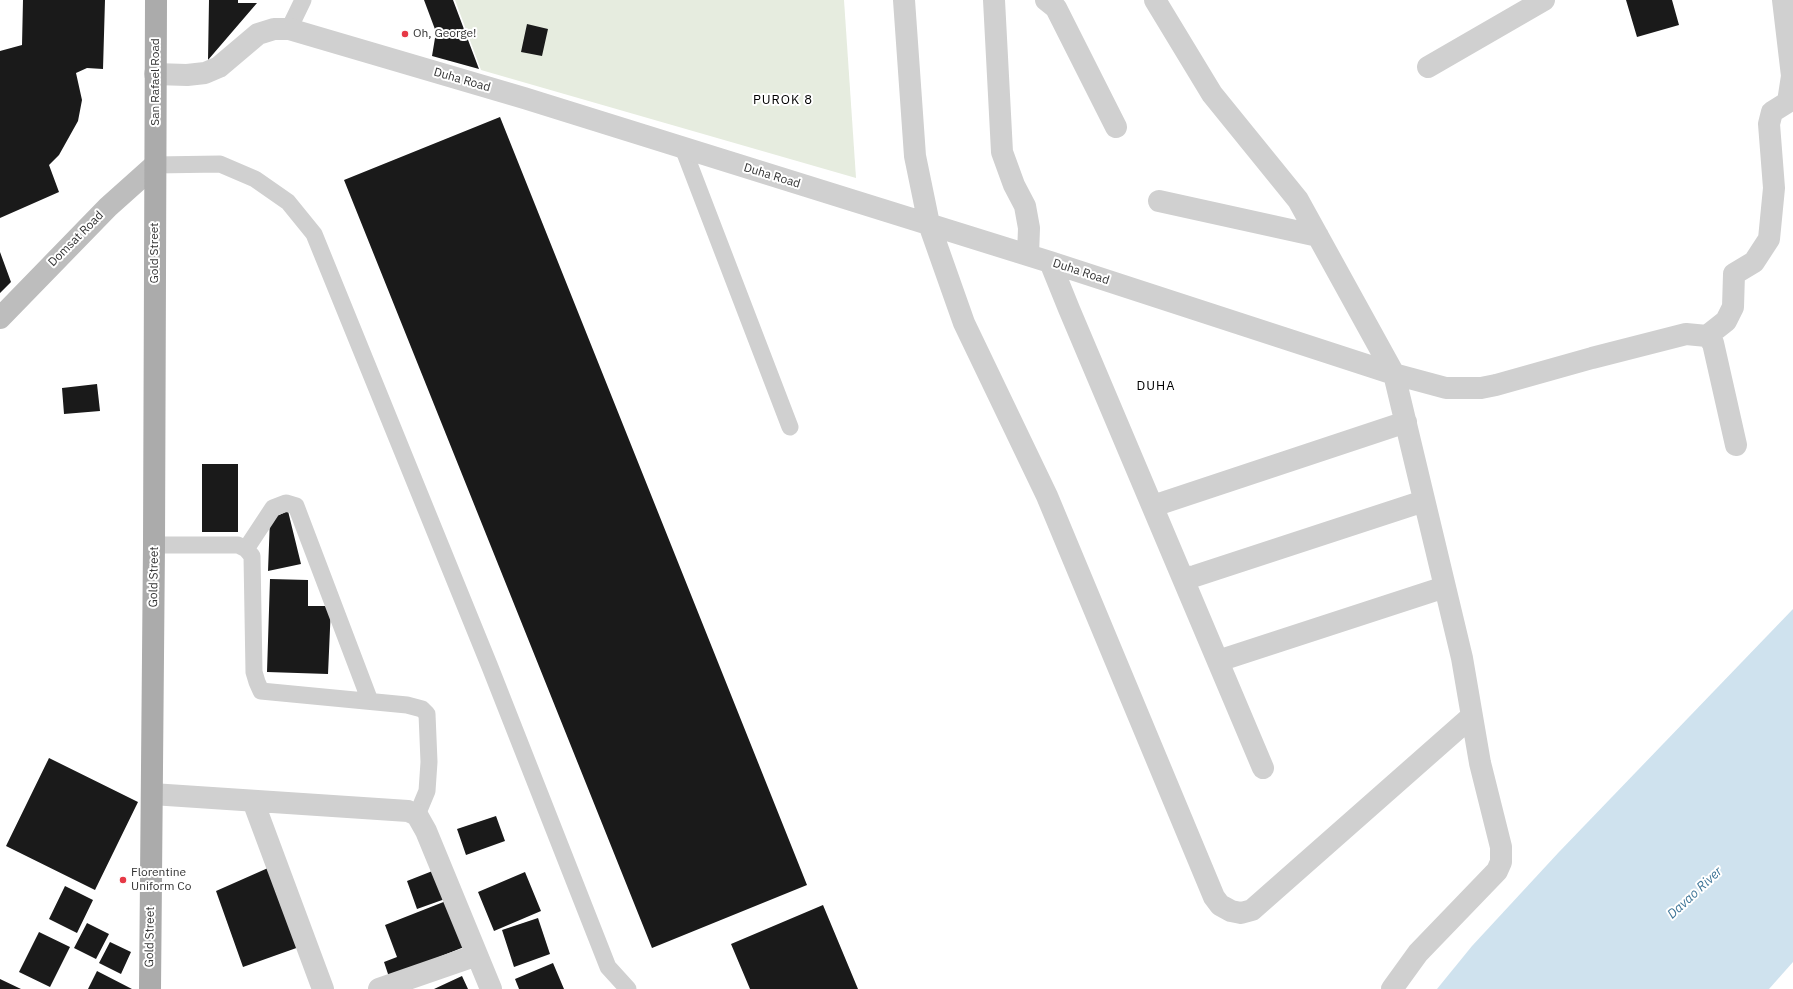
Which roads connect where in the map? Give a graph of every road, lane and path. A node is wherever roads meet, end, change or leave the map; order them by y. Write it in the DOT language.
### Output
graph roads {
  1 [pos="156,0"];
  2 [pos="303,0"];
  3 [pos="904,0"];
  4 [pos="994,0"];
  5 [pos="1046,0"];
  6 [pos="1156,0"];
  7 [pos="1544,0"];
  8 [pos="1783,0"];
  9 [pos="289,29"];
  10 [pos="1428,67"];
  11 [pos="155,74"];
  12 [pos="1116,127"];
  13 [pos="683,148"];
  14 [pos="155,165"];
  15 [pos="1159,201"];
  16 [pos="928,224"];
  17 [pos="1318,236"];
  18 [pos="1028,255"];
  19 [pos="1050,262"];
  20 [pos="0,318"];
  21 [pos="1707,336"];
  22 [pos="1394,374"];
  23 [pos="1406,422"];
  24 [pos="790,427"];
  25 [pos="1736,445"];
  26 [pos="1424,501"];
  27 [pos="1153,506"];
  28 [pos="154,546"];
  29 [pos="246,549"];
  30 [pos="1183,578"];
  31 [pos="1445,587"];
  32 [pos="1218,661"];
  33 [pos="370,701"];
  34 [pos="1472,716"];
  35 [pos="1263,768"];
  36 [pos="152,794"];
  37 [pos="253,801"];
  38 [pos="417,815"];
  39 [pos="477,955"];
  40 [pos="150,989"];
  41 [pos="323,989"];
  42 [pos="379,989"];
  43 [pos="491,989"];
  44 [pos="628,989"];
  45 [pos="1392,989"];
  1 -- 11 [label="main road, San Rafael Road"];
  2 -- 9 [label="lane"];
  3 -- 16 [label="street"];
  4 -- 18 [label="street"];
  5 -- 12 [label="street"];
  6 -- 17 [label="street"];
  7 -- 10 [label="street"];
  8 -- 21 [label="street"];
  9 -- 11 [label="street, Duha Road"];
  9 -- 13 [label="street, Duha Road"];
  11 -- 14 [label="main road, San Rafael Road"];
  13 -- 16 [label="street, Duha Road"];
  13 -- 24 [label="lane"];
  14 -- 20 [label="street, Domsat Road"];
  14 -- 28 [label="main road, Gold Street"];
  14 -- 44 [label="lane"];
  15 -- 17 [label="street"];
  16 -- 18 [label="street, Duha Road"];
  16 -- 34 [label="street"];
  17 -- 22 [label="street"];
  18 -- 19 [label="street, Duha Road"];
  19 -- 22 [label="street, Duha Road"];
  19 -- 27 [label="street"];
  21 -- 22 [label="street, Duha Road"];
  21 -- 25 [label="street"];
  22 -- 23 [label="street"];
  23 -- 26 [label="street"];
  23 -- 27 [label="street"];
  26 -- 30 [label="street"];
  26 -- 31 [label="street"];
  27 -- 30 [label="street"];
  28 -- 29 [label="lane"];
  28 -- 36 [label="main road, Gold Street"];
  29 -- 33 [label="lane"];
  29 -- 33 [label="lane"];
  30 -- 32 [label="street"];
  31 -- 32 [label="street"];
  31 -- 34 [label="street"];
  32 -- 35 [label="street"];
  33 -- 38 [label="lane"];
  34 -- 45 [label="street"];
  36 -- 37 [label="street"];
  36 -- 40 [label="main road, Gold Street"];
  37 -- 38 [label="street"];
  37 -- 41 [label="street"];
  38 -- 39 [label="street"];
  39 -- 42 [label="street"];
  39 -- 43 [label="street"];
}
